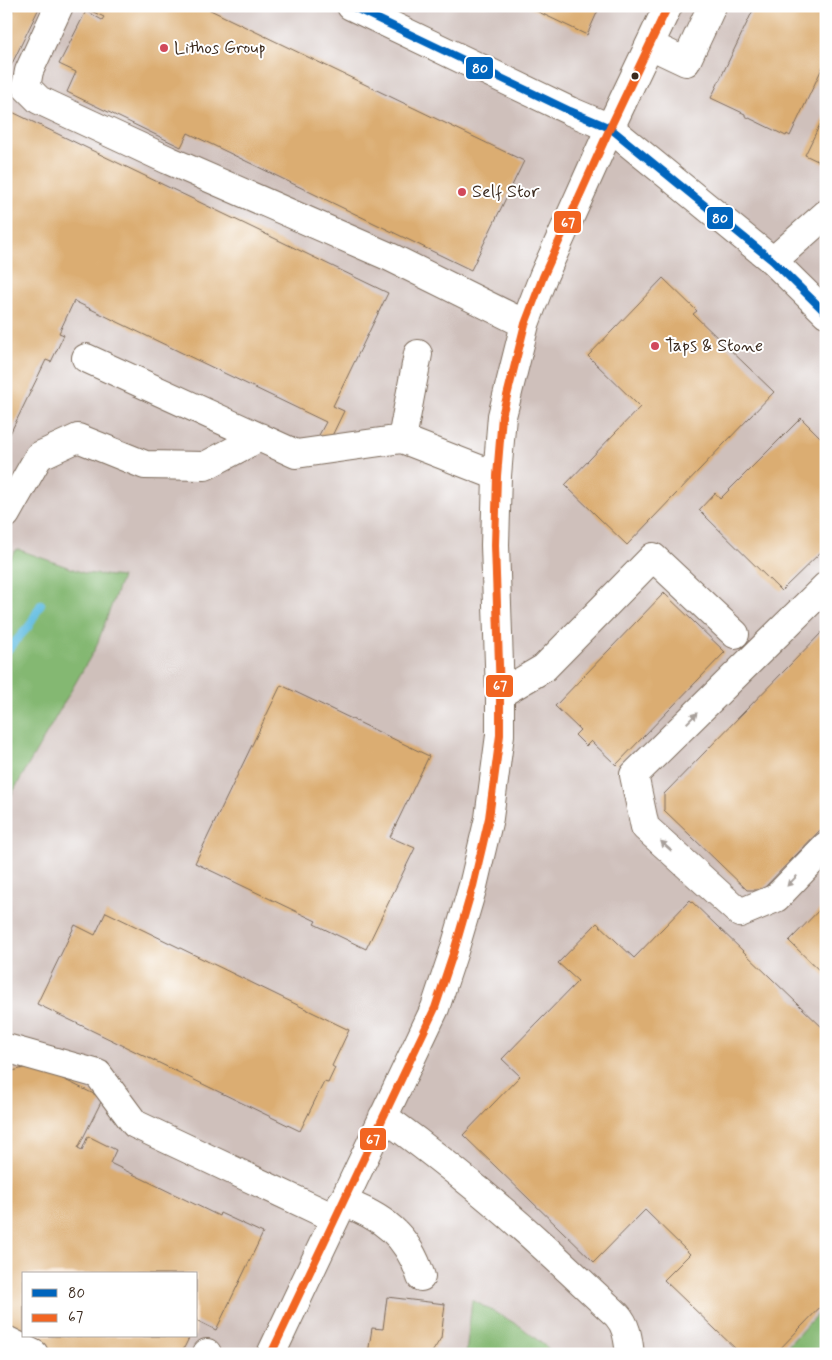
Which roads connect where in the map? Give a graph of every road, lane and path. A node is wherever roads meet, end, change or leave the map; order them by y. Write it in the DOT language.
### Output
graph roads {
  1 [pos="59,6"];
  2 [pos="351,6"];
  3 [pos="668,6"];
  4 [pos="712,6"];
  5 [pos="650,45"];
  6 [pos="610,128"];
  7 [pos="826,214"];
  8 [pos="773,261"];
  9 [pos="824,308"];
  10 [pos="525,324"];
  11 [pos="418,354"];
  12 [pos="86,358"];
  13 [pos="260,438"];
  14 [pos="402,439"];
  15 [pos="497,476"];
  16 [pos="6,514"];
  17 [pos="826,586"];
  18 [pos="735,634"];
  19 [pos="500,694"];
  20 [pos="826,846"];
  21 [pos="6,1048"];
  22 [pos="383,1116"];
  23 [pos="338,1210"];
  24 [pos="421,1277"];
  25 [pos="6,1340"];
  26 [pos="34,1354"];
  27 [pos="271,1354"];
  28 [pos="630,1354"];
  1 -- 10 [label="street"];
  2 -- 6 [label="street"];
  3 -- 5 [label="street"];
  4 -- 5 [label="street"];
  5 -- 6 [label="street"];
  6 -- 8 [label="street"];
  6 -- 10 [label="street"];
  7 -- 8 [label="street"];
  8 -- 9 [label="street"];
  10 -- 15 [label="street"];
  11 -- 14 [label="street"];
  12 -- 13 [label="street"];
  13 -- 14 [label="street"];
  13 -- 16 [label="street"];
  14 -- 15 [label="street"];
  15 -- 19 [label="street"];
  20 -- 17 [label="street, one-way"];
  18 -- 19 [label="street"];
  19 -- 22 [label="street"];
  21 -- 23 [label="street"];
  22 -- 23 [label="street"];
  22 -- 28 [label="street"];
  23 -- 24 [label="street"];
  23 -- 27 [label="street"];
  25 -- 26 [label="street"];
}
